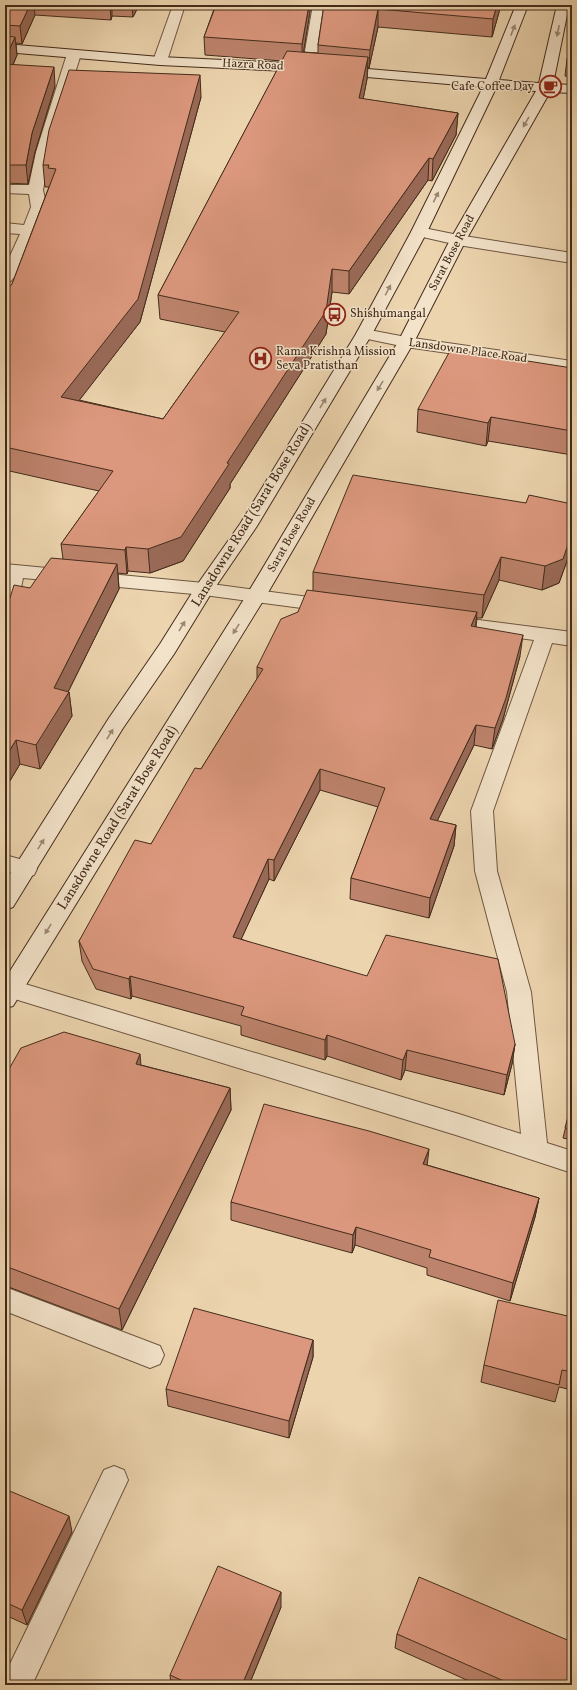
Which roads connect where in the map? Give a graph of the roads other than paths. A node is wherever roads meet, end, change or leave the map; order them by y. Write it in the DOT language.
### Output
graph roads {
  1 [pos="180,5"];
  2 [pos="318,5"];
  3 [pos="522,5"];
  4 [pos="563,5"];
  5 [pos="5,48"];
  6 [pos="74,54"];
  7 [pos="160,61"];
  8 [pos="309,68"];
  9 [pos="491,84"];
  10 [pos="545,88"];
  11 [pos="572,88"];
  12 [pos="5,189"];
  13 [pos="36,190"];
  14 [pos="5,228"];
  15 [pos="29,230"];
  16 [pos="419,232"];
  17 [pos="458,240"];
  18 [pos="572,258"];
  19 [pos="7,273"];
  20 [pos="364,334"];
  21 [pos="406,342"];
  22 [pos="572,366"];
  23 [pos="10,570"];
  24 [pos="204,589"];
  25 [pos="256,596"];
  26 [pos="350,609"];
  27 [pos="5,616"];
  28 [pos="428,620"];
  29 [pos="545,636"];
  30 [pos="572,639"];
  31 [pos="5,863"];
  32 [pos="26,869"];
  33 [pos="5,901"];
  34 [pos="7,991"];
  35 [pos="535,1150"];
  36 [pos="572,1162"];
  37 [pos="5,1299"];
  38 [pos="150,1355"];
  39 [pos="114,1480"];
  40 [pos="19,1676"];
  1 -- 7 [label="main road"];
  2 -- 8 [label="main road"];
  9 -- 3 [label="main road, Lansdowne Road (Sarat Bose Road), one-way"];
  4 -- 10 [label="main road, Sarat Bose Road, one-way"];
  5 -- 6 [label="main road, Hazra Road"];
  6 -- 7 [label="main road, Hazra Road"];
  6 -- 13 [label="main road"];
  7 -- 8 [label="main road, Hazra Road"];
  8 -- 9 [label="main road, Hazra Road"];
  9 -- 10 [label="main road, Hazra Road"];
  16 -- 9 [label="main road, Lansdowne Road (Sarat Bose Road), one-way"];
  10 -- 11 [label="main road, Hazra Road"];
  10 -- 17 [label="main road, Sarat Bose Road, one-way"];
  12 -- 13 [label="main road"];
  13 -- 15 [label="main road"];
  14 -- 15 [label="main road"];
  15 -- 19 [label="main road"];
  16 -- 17 [label="main road"];
  20 -- 16 [label="main road, Lansdowne Road (Sarat Bose Road), one-way"];
  17 -- 18 [label="main road"];
  17 -- 21 [label="main road, Sarat Bose Road"];
  20 -- 21 [label="main road, Lansdowne Place Road"];
  24 -- 20 [label="main road, Lansdowne Road (Sarat Bose Road), one-way"];
  21 -- 22 [label="main road, Lansdowne Place Road"];
  21 -- 25 [label="main road, Sarat Bose Road, one-way"];
  23 -- 24 [label="main road"];
  23 -- 27 [label="main road"];
  24 -- 25 [label="main road"];
  32 -- 24 [label="main road, Lansdowne Road (Sarat Bose Road), one-way"];
  25 -- 26 [label="main road"];
  25 -- 34 [label="main road, Lansdowne Road (Sarat Bose Road), one-way"];
  28 -- 29 [label="main road"];
  29 -- 30 [label="main road"];
  29 -- 35 [label="main road"];
  31 -- 32 [label="main road"];
  32 -- 33 [label="main road, Lansdowne Road (Sarat Bose Road)"];
  34 -- 35 [label="main road"];
  35 -- 36 [label="main road"];
  37 -- 38 [label="main road"];
  39 -- 40 [label="main road"];
}
